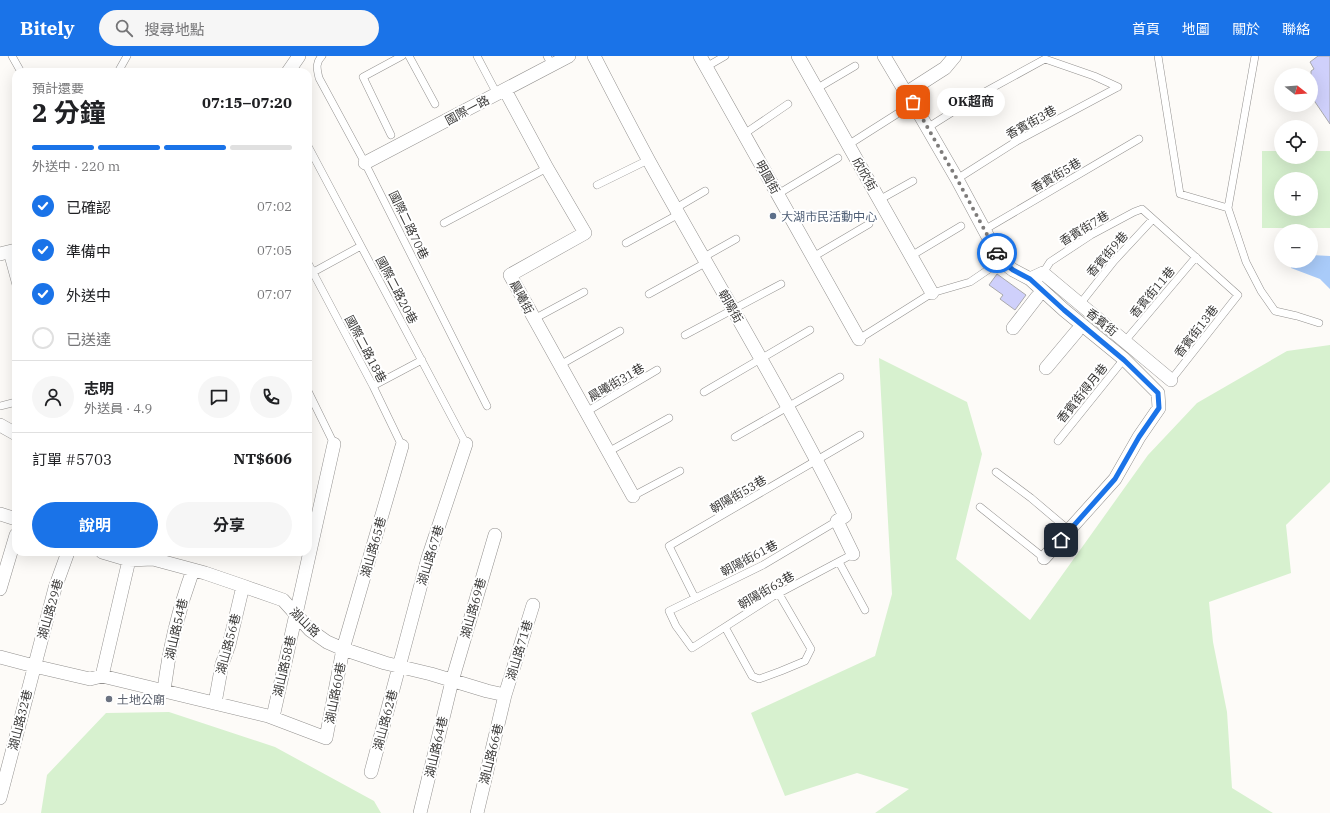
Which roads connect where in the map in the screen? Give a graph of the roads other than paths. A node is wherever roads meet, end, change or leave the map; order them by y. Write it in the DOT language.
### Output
graph roads {
  1 [pos="12,56"];
  2 [pos="126,56"];
  3 [pos="299,56"];
  4 [pos="322,56"];
  5 [pos="402,56"];
  6 [pos="409,56"];
  7 [pos="477,56"];
  8 [pos="569,56"];
  9 [pos="594,56"];
  10 [pos="700,56"];
  11 [pos="725,56"];
  12 [pos="798,56"];
  13 [pos="884,56"];
  14 [pos="955,56"];
  15 [pos="1158,56"];
  16 [pos="1255,56"];
  17 [pos="549,60"];
  18 [pos="856,66"];
  19 [pos="19,68"];
  20 [pos="120,68"];
  21 [pos="291,68"];
  22 [pos="706,68"];
  23 [pos="816,89"];
  24 [pos="501,92"];
  25 [pos="906,93"];
  26 [pos="436,104"];
  27 [pos="788,104"];
  28 [pos="900,112"];
  29 [pos="927,128"];
  30 [pos="744,134"];
  31 [pos="391,135"];
  32 [pos="1139,139"];
  33 [pos="848,144"];
  34 [pos="312,154"];
  35 [pos="838,158"];
  36 [pos="648,160"];
  37 [pos="366,163"];
  38 [pos="547,168"];
  39 [pos="957,179"];
  40 [pos="913,181"];
  41 [pos="597,185"];
  42 [pos="705,191"];
  43 [pos="778,194"];
  44 [pos="880,200"];
  45 [pos="1228,208"];
  46 [pos="678,211"];
  47 [pos="1153,219"];
  48 [pos="444,223"];
  49 [pos="869,224"];
  50 [pos="961,226"];
  51 [pos="984,230"];
  52 [pos="736,239"];
  53 [pos="626,243"];
  54 [pos="361,246"];
  55 [pos="8,252"];
  56 [pos="911,256"];
  57 [pos="813,257"];
  58 [pos="1196,258"];
  59 [pos="705,260"];
  60 [pos="1002,261"];
  61 [pos="12,268"];
  62 [pos="312,273"];
  63 [pos="1043,273"];
  64 [pos="312,276"];
  65 [pos="1030,279"];
  66 [pos="780,284"];
  67 [pos="584,292"];
  68 [pos="932,293"];
  69 [pos="649,294"];
  70 [pos="1037,297"];
  71 [pos="1080,304"];
  72 [pos="734,309"];
  73 [pos="534,319"];
  74 [pos="1319,323"];
  75 [pos="1013,328"];
  76 [pos="810,330"];
  77 [pos="620,331"];
  78 [pos="1077,331"];
  79 [pos="685,335"];
  80 [pos="859,339"];
  81 [pos="1125,341"];
  82 [pos="762,359"];
  83 [pos="422,360"];
  84 [pos="1124,360"];
  85 [pos="560,365"];
  86 [pos="1046,368"];
  87 [pos="657,370"];
  88 [pos="840,378"];
  89 [pos="1171,380"];
  90 [pos="373,386"];
  91 [pos="704,392"];
  92 [pos="312,399"];
  93 [pos="12,403"];
  94 [pos="0,406"];
  95 [pos="487,406"];
  96 [pos="788,407"];
  97 [pos="586,412"];
  98 [pos="669,418"];
  99 [pos="0,426"];
  100 [pos="12,432"];
  101 [pos="860,435"];
  102 [pos="735,437"];
  103 [pos="1058,440"];
  104 [pos="334,444"];
  105 [pos="466,444"];
  106 [pos="402,446"];
  107 [pos="608,452"];
  108 [pos="818,460"];
  109 [pos="680,471"];
  110 [pos="996,472"];
  111 [pos="633,496"];
  112 [pos="980,507"];
  113 [pos="0,514"];
  114 [pos="12,518"];
  115 [pos="838,521"];
  116 [pos="1070,531"];
  117 [pos="495,536"];
  118 [pos="312,543"];
  119 [pos="12,548"];
  120 [pos="853,554"];
  121 [pos="67,556"];
  122 [pos="128,556"];
  123 [pos="309,556"];
  124 [pos="1044,558"];
  125 [pos="839,562"];
  126 [pos="193,570"];
  127 [pos="243,586"];
  128 [pos="0,589"];
  129 [pos="779,594"];
  130 [pos="695,598"];
  131 [pos="533,605"];
  132 [pos="865,610"];
  133 [pos="296,615"];
  134 [pos="725,627"];
  135 [pos="692,648"];
  136 [pos="343,649"];
  137 [pos="0,657"];
  138 [pos="34,666"];
  139 [pos="399,667"];
  140 [pos="102,676"];
  141 [pos="452,680"];
  142 [pos="164,690"];
  143 [pos="505,695"];
  144 [pos="215,703"];
  145 [pos="272,717"];
  146 [pos="371,772"];
  147 [pos="0,798"];
  148 [pos="420,813"];
  149 [pos="477,813"];
  1 -- 19 [label="lane"];
  2 -- 20 [label="lane"];
  3 -- 21 [label="street"];
  4 -- 37 [label="lane, 國際二路70巷"];
  5 -- 31 [label="lane"];
  6 -- 26 [label="lane"];
  7 -- 24 [label="lane"];
  8 -- 17 [label="street, 國際一路"];
  9 -- 36 [label="street, 朝陽街"];
  10 -- 22 [label="street, 明圓街"];
  11 -- 22 [label="lane"];
  12 -- 23 [label="street, 欣欣街"];
  13 -- 25 [label="street"];
  14 -- 25 [label="street"];
  15 -- 45 [label="lane"];
  16 -- 45 [label="lane"];
  17 -- 24 [label="street, 國際一路"];
  18 -- 23 [label="lane"];
  22 -- 30 [label="street, 明圓街"];
  23 -- 33 [label="street, 欣欣街"];
  24 -- 37 [label="street, 國際一路"];
  24 -- 38 [label="street, 晨曦街"];
  25 -- 29 [label="street, 香賓街"];
  27 -- 30 [label="lane"];
  28 -- 33 [label="lane"];
  29 -- 39 [label="street, 香賓街"];
  29 -- 39 [label="lane, 香賓街3巷"];
  30 -- 43 [label="street, 明圓街"];
  32 -- 51 [label="lane, 香賓街5巷"];
  33 -- 44 [label="street, 欣欣街"];
  34 -- 54 [label="lane, 國際二路20巷"];
  35 -- 43 [label="lane"];
  36 -- 41 [label="lane"];
  36 -- 46 [label="street, 朝陽街"];
  37 -- 95 [label="lane, 國際二路70巷"];
  38 -- 48 [label="lane"];
  38 -- 73 [label="street, 晨曦街"];
  39 -- 51 [label="street, 香賓街"];
  40 -- 44 [label="lane"];
  42 -- 46 [label="lane"];
  43 -- 57 [label="street, 明圓街"];
  44 -- 56 [label="street, 欣欣街"];
  45 -- 74 [label="lane"];
  46 -- 53 [label="lane"];
  46 -- 59 [label="street, 朝陽街"];
  47 -- 58 [label="lane"];
  47 -- 63 [label="lane, 香賓街7巷"];
  47 -- 71 [label="lane, 香賓街9巷"];
  49 -- 57 [label="lane"];
  50 -- 56 [label="lane"];
  51 -- 60 [label="street, 香賓街"];
  52 -- 59 [label="lane"];
  54 -- 62 [label="lane"];
  54 -- 83 [label="lane, 國際二路20巷"];
  55 -- 61 [label="lane"];
  56 -- 68 [label="street, 欣欣街"];
  57 -- 80 [label="street, 明圓街"];
  58 -- 81 [label="lane, 香賓街11巷"];
  58 -- 89 [label="lane, 香賓街13巷"];
  59 -- 69 [label="lane"];
  59 -- 72 [label="street, 朝陽街"];
  60 -- 65 [label="street, 香賓街"];
  60 -- 68 [label="lane"];
  63 -- 65 [label="street"];
  63 -- 71 [label="street, 香賓街"];
  64 -- 90 [label="lane, 國際二路18巷"];
  65 -- 84 [label="street, 香賓街"];
  66 -- 72 [label="lane"];
  67 -- 73 [label="lane"];
  68 -- 80 [label="lane"];
  70 -- 75 [label="street"];
  71 -- 81 [label="street, 香賓街"];
  72 -- 79 [label="lane"];
  72 -- 82 [label="street, 朝陽街"];
  73 -- 85 [label="street, 晨曦街"];
  76 -- 82 [label="lane"];
  77 -- 85 [label="lane"];
  78 -- 86 [label="street"];
  81 -- 89 [label="street, 香賓街"];
  82 -- 91 [label="lane"];
  82 -- 96 [label="street, 朝陽街"];
  83 -- 90 [label="lane"];
  83 -- 105 [label="lane, 國際二路20巷"];
  84 -- 103 [label="lane, 香賓街得月巷"];
  84 -- 116 [label="street, 香賓街"];
  85 -- 97 [label="street, 晨曦街"];
  87 -- 97 [label="lane, 晨曦街31巷"];
  88 -- 96 [label="lane"];
  90 -- 106 [label="lane, 國際二路18巷"];
  92 -- 104 [label="lane"];
  93 -- 94 [label="lane"];
  96 -- 102 [label="lane"];
  96 -- 108 [label="street, 朝陽街"];
  97 -- 107 [label="street, 晨曦街"];
  98 -- 107 [label="lane"];
  99 -- 100 [label="street"];
  101 -- 108 [label="lane, 朝陽街53巷"];
  104 -- 118 [label="street, 湖山路58巷"];
  105 -- 139 [label="street, 湖山路67巷"];
  106 -- 136 [label="street, 湖山路65巷"];
  107 -- 111 [label="street, 晨曦街"];
  108 -- 115 [label="street, 朝陽街"];
  108 -- 130 [label="lane, 朝陽街53巷"];
  109 -- 111 [label="lane"];
  110 -- 116 [label="lane"];
  112 -- 124 [label="lane"];
  113 -- 114 [label="street"];
  115 -- 120 [label="street"];
  115 -- 130 [label="lane, 朝陽街61巷"];
  116 -- 124 [label="street, 香賓街"];
  117 -- 141 [label="street, 湖山路69巷"];
  119 -- 128 [label="street"];
  120 -- 125 [label="lane, 朝陽街63巷"];
  121 -- 138 [label="street, 湖山路29巷"];
  122 -- 126 [label="street, 湖山路"];
  122 -- 140 [label="street"];
  123 -- 133 [label="street, 湖山路58巷"];
  125 -- 129 [label="lane, 朝陽街63巷"];
  125 -- 132 [label="lane"];
  126 -- 127 [label="street, 湖山路"];
  126 -- 142 [label="street, 湖山路54巷"];
  127 -- 133 [label="street, 湖山路"];
  127 -- 144 [label="street, 湖山路56巷"];
  129 -- 134 [label="lane, 朝陽街63巷"];
  129 -- 134 [label="lane"];
  130 -- 135 [label="lane, 朝陽街61巷"];
  131 -- 143 [label="street, 湖山路71巷"];
  133 -- 136 [label="street, 湖山路"];
  133 -- 145 [label="street, 湖山路58巷"];
  134 -- 135 [label="lane, 朝陽街63巷"];
  136 -- 139 [label="street, 湖山路"];
  136 -- 145 [label="street, 湖山路60巷"];
  137 -- 138 [label="street"];
  138 -- 140 [label="street"];
  138 -- 147 [label="street, 湖山路32巷"];
  139 -- 141 [label="street, 湖山路"];
  139 -- 146 [label="street, 湖山路62巷"];
  140 -- 142 [label="street"];
  141 -- 143 [label="street, 湖山路"];
  141 -- 148 [label="street, 湖山路64巷"];
  142 -- 144 [label="street"];
  143 -- 149 [label="street, 湖山路66巷"];
  144 -- 145 [label="street"];
}
